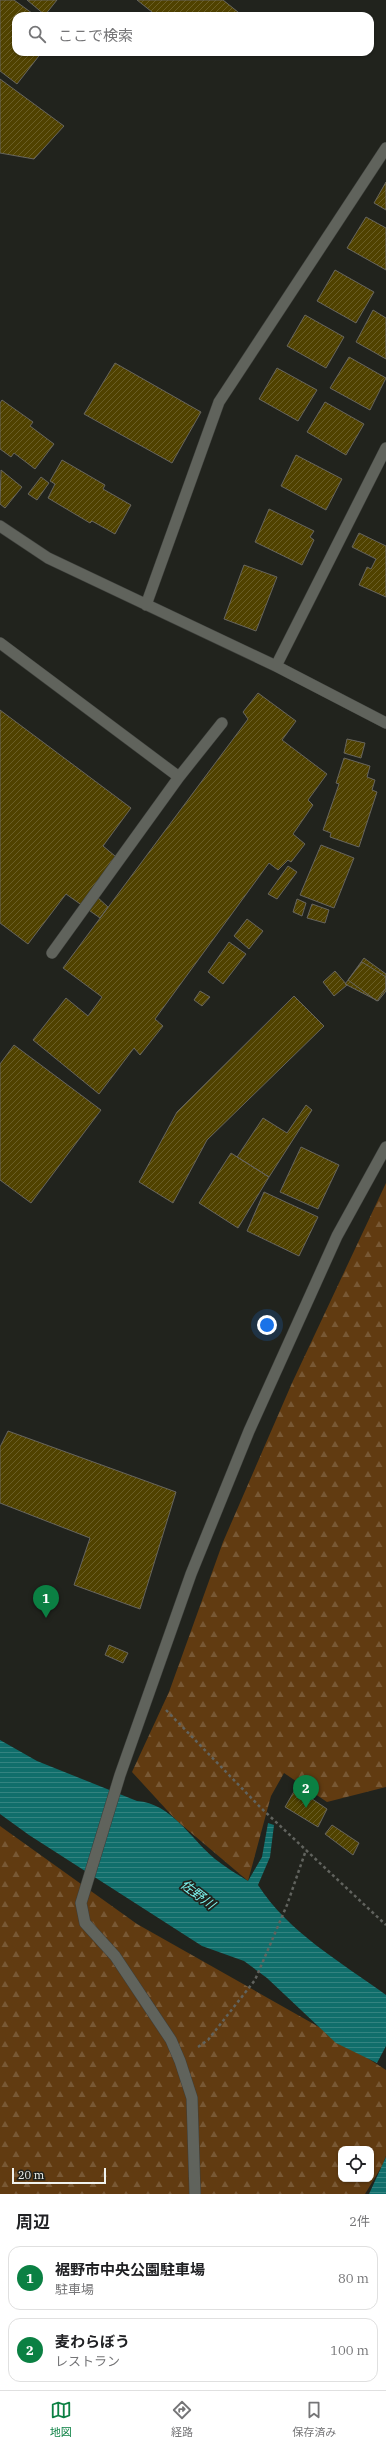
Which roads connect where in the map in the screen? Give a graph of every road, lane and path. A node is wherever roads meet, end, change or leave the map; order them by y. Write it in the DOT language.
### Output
graph roads {
  1 [pos="386,148"];
  2 [pos="386,448"];
  3 [pos="0,526"];
  4 [pos="146,605"];
  5 [pos="0,643"];
  6 [pos="276,666"];
  7 [pos="222,723"];
  8 [pos="386,723"];
  9 [pos="178,777"];
  10 [pos="52,952"];
  11 [pos="386,1147"];
  12 [pos="149,1693"];
  13 [pos="306,1850"];
  14 [pos="386,1925"];
  15 [pos="180,2061"];
  16 [pos="195,2194"];
  1 -- 4 [label="street"];
  2 -- 6 [label="street"];
  3 -- 4 [label="street"];
  4 -- 6 [label="street"];
  5 -- 9 [label="street"];
  6 -- 8 [label="street"];
  7 -- 9 [label="street"];
  9 -- 10 [label="street"];
  11 -- 12 [label="street"];
  12 -- 13 [label="path"];
  12 -- 15 [label="street"];
  13 -- 14 [label="path"];
  13 -- 15 [label="path"];
  15 -- 16 [label="street"];
}
